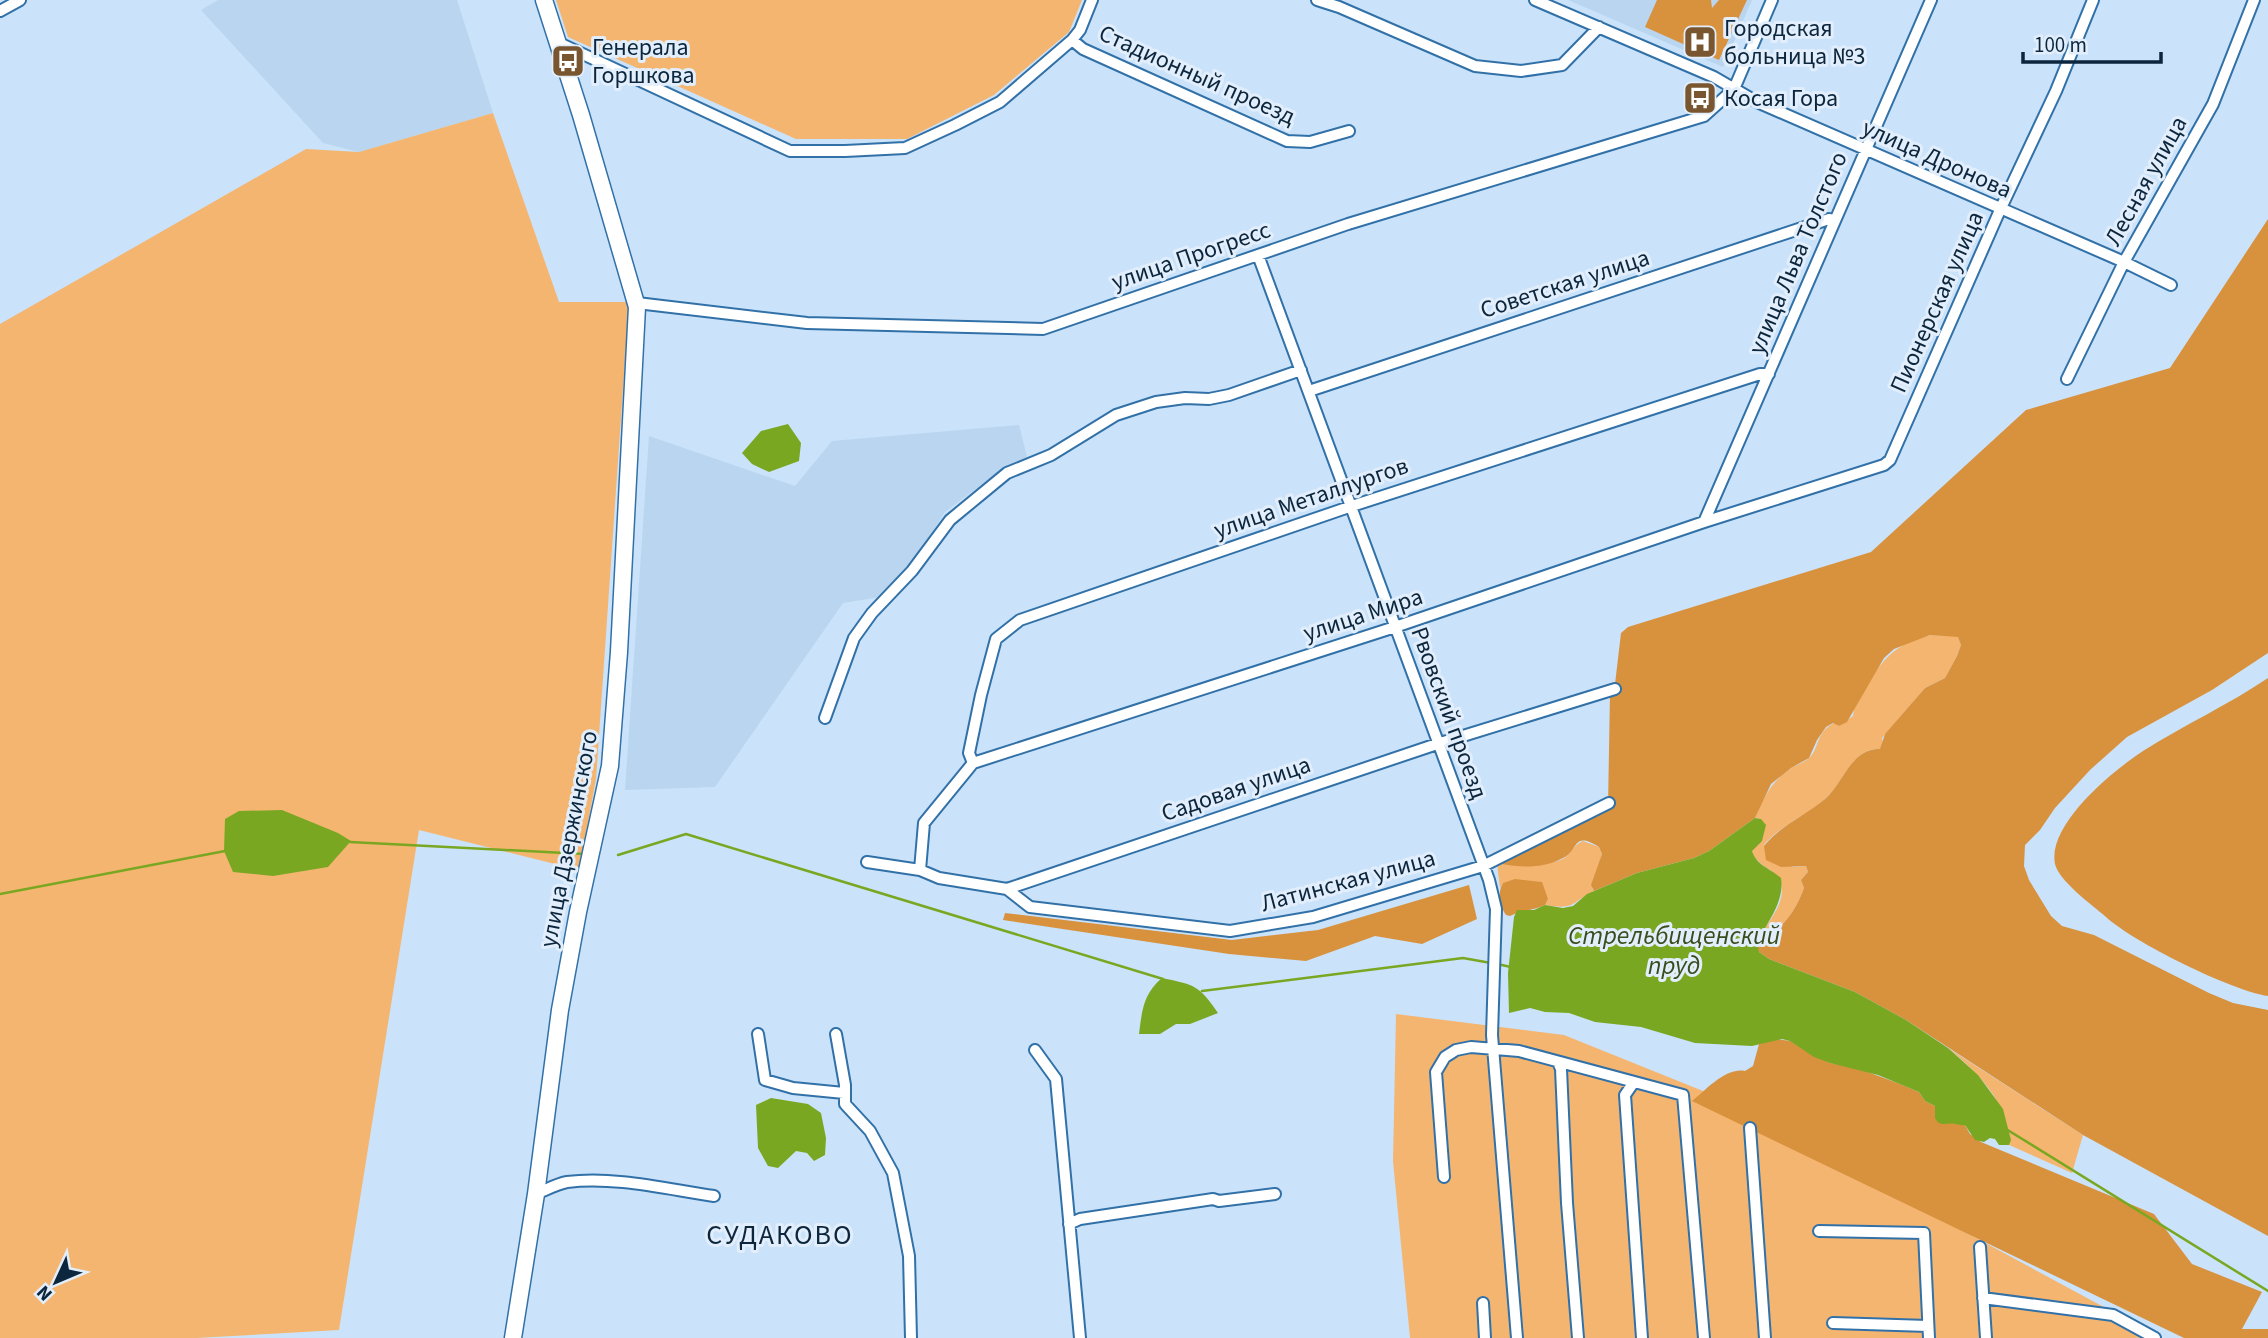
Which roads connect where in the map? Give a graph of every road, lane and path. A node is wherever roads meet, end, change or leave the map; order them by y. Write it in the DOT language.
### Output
graph roads {
  1 [pos="20,0"];
  2 [pos="544,0"];
  3 [pos="1093,0"];
  4 [pos="1317,0"];
  5 [pos="1535,0"];
  6 [pos="1772,0"];
  7 [pos="1931,0"];
  8 [pos="2093,0"];
  9 [pos="2255,0"];
  10 [pos="0,11"];
  11 [pos="1599,27"];
  12 [pos="1072,40"];
  13 [pos="557,41"];
  14 [pos="1734,89"];
  15 [pos="1349,131"];
  16 [pos="1866,150"];
  17 [pos="2000,210"];
  18 [pos="1834,220"];
  19 [pos="1258,255"];
  20 [pos="2124,262"];
  21 [pos="2171,285"];
  22 [pos="636,303"];
  23 [pos="1301,370"];
  24 [pos="1769,374"];
  25 [pos="2067,379"];
  26 [pos="1309,391"];
  27 [pos="1884,465"];
  28 [pos="1352,506"];
  29 [pos="1704,522"];
  30 [pos="1395,627"];
  31 [pos="1615,689"];
  32 [pos="825,718"];
  33 [pos="1437,744"];
  34 [pos="973,763"];
  35 [pos="1609,803"];
  36 [pos="867,862"];
  37 [pos="1483,866"];
  38 [pos="920,870"];
  39 [pos="1007,889"];
  40 [pos="758,1034"];
  41 [pos="836,1034"];
  42 [pos="1493,1049"];
  43 [pos="1035,1050"];
  44 [pos="1558,1062"];
  45 [pos="1634,1082"];
  46 [pos="844,1093"];
  47 [pos="1750,1128"];
  48 [pos="1444,1177"];
  49 [pos="536,1194"];
  50 [pos="1275,1194"];
  51 [pos="714,1195"];
  52 [pos="1069,1224"];
  53 [pos="1819,1231"];
  54 [pos="1980,1247"];
  55 [pos="1983,1298"];
  56 [pos="1483,1303"];
  57 [pos="1833,1323"];
  58 [pos="1928,1326"];
  59 [pos="513,1338"];
  60 [pos="911,1338"];
  61 [pos="1080,1338"];
  62 [pos="1485,1338"];
  63 [pos="1517,1338"];
  64 [pos="1578,1338"];
  65 [pos="1642,1338"];
  66 [pos="1704,1338"];
  67 [pos="1765,1338"];
  68 [pos="1929,1338"];
  69 [pos="1986,1338"];
  70 [pos="2155,1338"];
  1 -- 10 [label="street"];
  2 -- 13 [label="street, улица Дзержинского"];
  3 -- 12 [label="street"];
  4 -- 11 [label="street"];
  5 -- 11 [label="street, улица Дронова"];
  6 -- 14 [label="street"];
  7 -- 16 [label="street, улица Льва Толстого"];
  8 -- 17 [label="street, Пионерская улица"];
  9 -- 20 [label="street, Лесная улица"];
  11 -- 14 [label="street, улица Дронова"];
  12 -- 13 [label="street"];
  12 -- 15 [label="street, Стадионный проезд"];
  13 -- 22 [label="street, улица Дзержинского"];
  14 -- 16 [label="street, улица Дронова"];
  14 -- 19 [label="street, улица Прогресс"];
  16 -- 17 [label="street, улица Дронова"];
  16 -- 18 [label="street, улица Льва Толстого"];
  17 -- 20 [label="street, улица Дронова"];
  17 -- 27 [label="street, Пионерская улица"];
  18 -- 24 [label="street, улица Льва Толстого"];
  18 -- 26 [label="street, Советская улица"];
  19 -- 22 [label="street, улица Прогресс"];
  19 -- 23 [label="street, Рвовский проезд"];
  20 -- 21 [label="street, улица Дронова"];
  20 -- 25 [label="street, Лесная улица"];
  22 -- 49 [label="street, улица Дзержинского"];
  23 -- 26 [label="street, Рвовский проезд"];
  23 -- 32 [label="street"];
  24 -- 28 [label="street, улица Металлургов"];
  24 -- 29 [label="street, улица Льва Толстого"];
  26 -- 28 [label="street, Рвовский проезд"];
  27 -- 29 [label="street, улица Мира"];
  28 -- 30 [label="street, Рвовский проезд"];
  28 -- 34 [label="street, улица Металлургов"];
  29 -- 30 [label="street, улица Мира"];
  30 -- 33 [label="street, Рвовский проезд"];
  30 -- 34 [label="street, улица Мира"];
  31 -- 33 [label="street, Садовая улица"];
  33 -- 37 [label="street, Рвовский проезд"];
  33 -- 39 [label="street, Садовая улица"];
  34 -- 38 [label="street"];
  35 -- 37 [label="street, Латинская улица"];
  36 -- 38 [label="street, Садовая улица"];
  37 -- 39 [label="street, Латинская улица"];
  37 -- 42 [label="street, Рвовский проезд"];
  38 -- 39 [label="street, Садовая улица"];
  40 -- 46 [label="street"];
  41 -- 46 [label="street"];
  42 -- 44 [label="street"];
  42 -- 48 [label="street"];
  42 -- 63 [label="street, Рвовский проезд"];
  43 -- 52 [label="street"];
  44 -- 45 [label="street"];
  44 -- 64 [label="street"];
  45 -- 65 [label="street"];
  45 -- 66 [label="street"];
  46 -- 60 [label="street"];
  47 -- 67 [label="street"];
  49 -- 51 [label="street"];
  49 -- 59 [label="street, улица Дзержинского"];
  50 -- 52 [label="street"];
  52 -- 61 [label="street"];
  53 -- 58 [label="street"];
  54 -- 55 [label="street"];
  55 -- 69 [label="street"];
  55 -- 70 [label="street"];
  56 -- 62 [label="street"];
  57 -- 58 [label="street"];
  58 -- 68 [label="street"];
}
